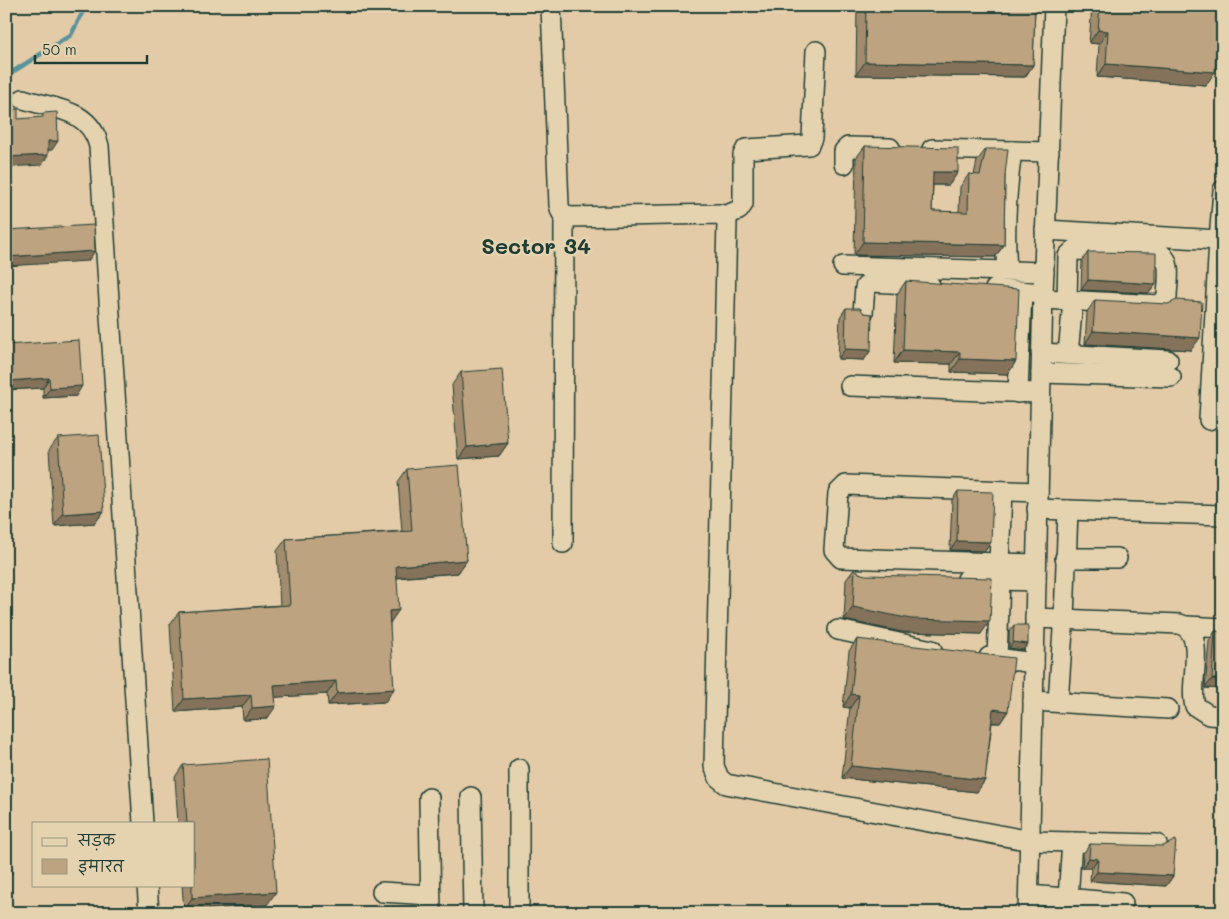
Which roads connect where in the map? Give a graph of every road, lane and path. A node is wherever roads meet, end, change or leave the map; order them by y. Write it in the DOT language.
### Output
graph roads {
  1 [pos="551,6"];
  2 [pos="1054,6"];
  3 [pos="816,51"];
  4 [pos="23,99"];
  5 [pos="1012,151"];
  6 [pos="1049,152"];
  7 [pos="844,164"];
  8 [pos="1223,190"];
  9 [pos="564,215"];
  10 [pos="724,216"];
  11 [pos="1046,230"];
  12 [pos="1218,240"];
  13 [pos="844,266"];
  14 [pos="1007,271"];
  15 [pos="1044,272"];
  16 [pos="1022,291"];
  17 [pos="1043,296"];
  18 [pos="1069,306"];
  19 [pos="862,313"];
  20 [pos="1042,353"];
  21 [pos="1068,354"];
  22 [pos="1041,373"];
  23 [pos="850,386"];
  24 [pos="1018,393"];
  25 [pos="1040,393"];
  26 [pos="1208,420"];
  27 [pos="1002,490"];
  28 [pos="1038,500"];
  29 [pos="1068,510"];
  30 [pos="1223,515"];
  31 [pos="563,543"];
  32 [pos="1065,558"];
  33 [pos="1117,558"];
  34 [pos="1000,571"];
  35 [pos="1036,572"];
  36 [pos="856,576"];
  37 [pos="1035,624"];
  38 [pos="1063,625"];
  39 [pos="1187,626"];
  40 [pos="1223,628"];
  41 [pos="838,630"];
  42 [pos="1093,632"];
  43 [pos="951,653"];
  44 [pos="970,655"];
  45 [pos="997,658"];
  46 [pos="1034,663"];
  47 [pos="1033,701"];
  48 [pos="1058,702"];
  49 [pos="1168,709"];
  50 [pos="1223,716"];
  51 [pos="518,769"];
  52 [pos="472,797"];
  53 [pos="428,798"];
  54 [pos="142,822"];
  55 [pos="1031,841"];
  56 [pos="1072,842"];
  57 [pos="1157,844"];
  58 [pos="147,886"];
  59 [pos="382,892"];
  60 [pos="1068,898"];
  61 [pos="1123,903"];
  62 [pos="431,904"];
  63 [pos="1028,904"];
  64 [pos="148,913"];
  65 [pos="473,913"];
  66 [pos="519,913"];
  1 -- 9 [label="street"];
  2 -- 6 [label="street"];
  3 -- 10 [label="street"];
  4 -- 54 [label="street"];
  5 -- 6 [label="street"];
  5 -- 7 [label="street"];
  5 -- 14 [label="street"];
  6 -- 11 [label="street"];
  8 -- 12 [label="street"];
  9 -- 10 [label="street"];
  9 -- 31 [label="street"];
  10 -- 55 [label="street"];
  11 -- 12 [label="street"];
  11 -- 15 [label="street"];
  12 -- 26 [label="street"];
  13 -- 14 [label="street"];
  14 -- 15 [label="street"];
  15 -- 17 [label="street"];
  16 -- 17 [label="street"];
  16 -- 19 [label="street"];
  16 -- 24 [label="street"];
  17 -- 18 [label="street"];
  17 -- 20 [label="street"];
  18 -- 18 [label="street"];
  18 -- 21 [label="street"];
  20 -- 21 [label="street"];
  20 -- 22 [label="street"];
  21 -- 22 [label="street"];
  22 -- 25 [label="street"];
  23 -- 24 [label="street"];
  24 -- 25 [label="street"];
  25 -- 28 [label="street"];
  27 -- 28 [label="street"];
  27 -- 34 [label="street"];
  27 -- 34 [label="street"];
  28 -- 29 [label="street"];
  28 -- 35 [label="street"];
  29 -- 30 [label="street"];
  29 -- 32 [label="street"];
  32 -- 33 [label="street"];
  32 -- 38 [label="street"];
  34 -- 35 [label="street"];
  34 -- 36 [label="street"];
  34 -- 45 [label="street"];
  35 -- 37 [label="street"];
  37 -- 38 [label="street"];
  37 -- 46 [label="street"];
  38 -- 39 [label="street"];
  38 -- 42 [label="street"];
  38 -- 48 [label="street"];
  39 -- 40 [label="street"];
  39 -- 50 [label="street"];
  41 -- 43 [label="street"];
  44 -- 45 [label="street"];
  45 -- 46 [label="street"];
  46 -- 47 [label="street"];
  47 -- 48 [label="street"];
  47 -- 55 [label="street"];
  48 -- 49 [label="street"];
  51 -- 66 [label="street"];
  52 -- 65 [label="street"];
  53 -- 62 [label="street"];
  55 -- 56 [label="street"];
  55 -- 63 [label="street"];
  56 -- 57 [label="street"];
  56 -- 60 [label="street"];
  58 -- 64 [label="street"];
  59 -- 62 [label="street"];
  60 -- 61 [label="street"];
  60 -- 63 [label="street"];
}
